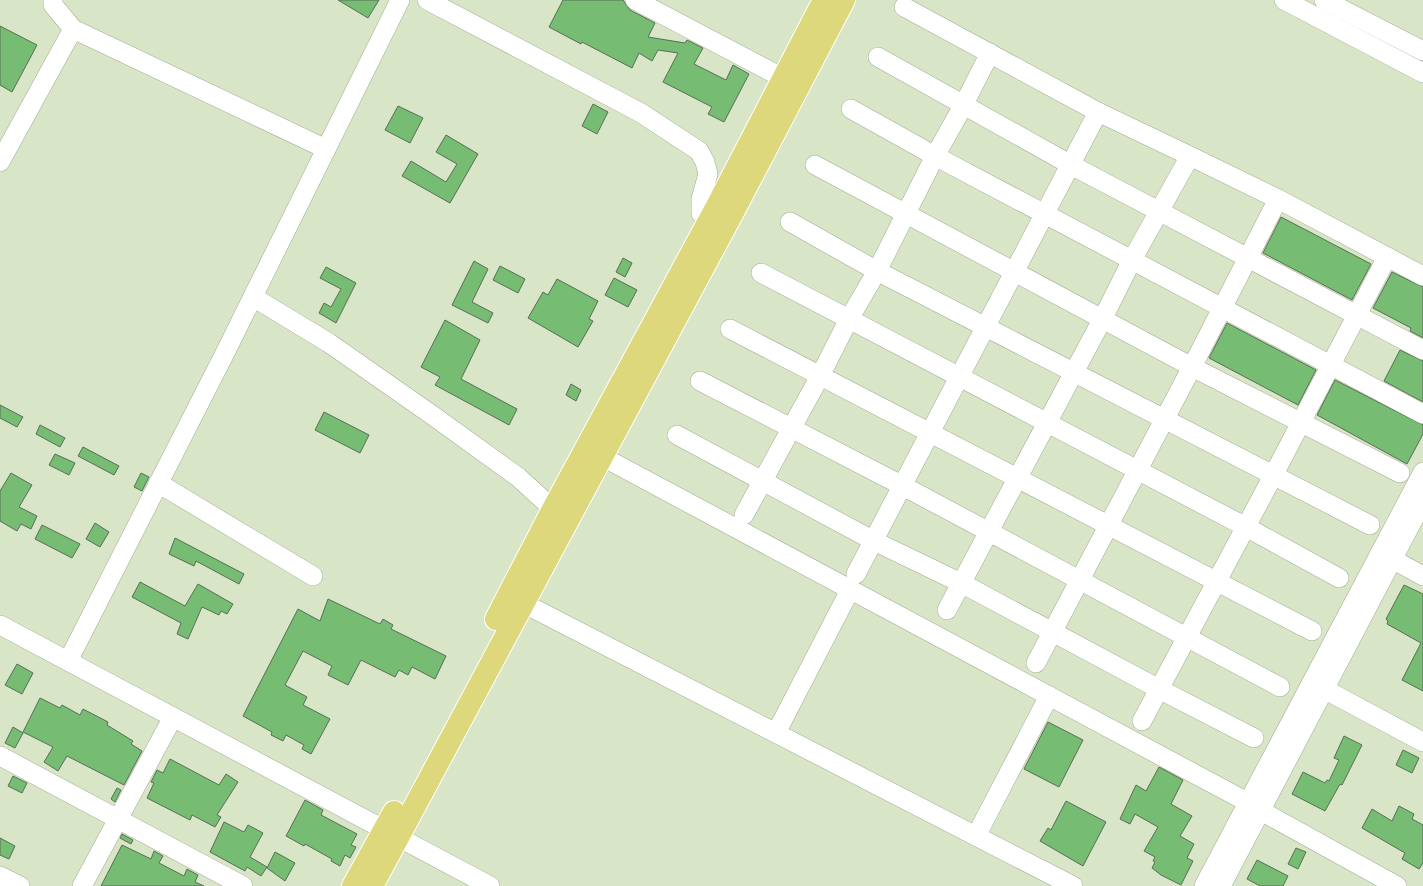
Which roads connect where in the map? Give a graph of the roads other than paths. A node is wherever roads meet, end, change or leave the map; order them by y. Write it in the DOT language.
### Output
graph roads {
  1 [pos="53,0"];
  2 [pos="400,0"];
  3 [pos="427,0"];
  4 [pos="635,0"];
  5 [pos="824,0"];
  6 [pos="844,0"];
  7 [pos="1284,0"];
  8 [pos="1324,0"];
  9 [pos="904,7"];
  10 [pos="74,28"];
  11 [pos="1393,36"];
  12 [pos="1423,51"];
  13 [pos="990,53"];
  14 [pos="1384,53"];
  15 [pos="878,57"];
  16 [pos="1423,73"];
  17 [pos="783,78"];
  18 [pos="964,106"];
  19 [pos="851,108"];
  20 [pos="1098,112"];
  21 [pos="326,149"];
  22 [pos="935,156"];
  23 [pos="1190,156"];
  24 [pos="0,162"];
  25 [pos="815,165"];
  26 [pos="1072,165"];
  27 [pos="1278,199"];
  28 [pos="1158,212"];
  29 [pos="906,213"];
  30 [pos="1046,215"];
  31 [pos="718,222"];
  32 [pos="790,222"];
  33 [pos="1247,257"];
  34 [pos="1387,257"];
  35 [pos="1132,260"];
  36 [pos="877,271"];
  37 [pos="761,273"];
  38 [pos="1014,273"];
  39 [pos="1423,276"];
  40 [pos="253,297"];
  41 [pos="1222,307"];
  42 [pos="1358,315"];
  43 [pos="1103,318"];
  44 [pos="849,319"];
  45 [pos="986,326"];
  46 [pos="730,329"];
  47 [pos="1423,350"];
  48 [pos="1331,365"];
  49 [pos="1192,367"];
  50 [pos="1074,372"];
  51 [pos="820,376"];
  52 [pos="958,377"];
  53 [pos="700,381"];
  54 [pos="1423,414"];
  55 [pos="1165,420"];
  56 [pos="1047,422"];
  57 [pos="1302,422"];
  58 [pos="791,430"];
  59 [pos="931,432"];
  60 [pos="678,435"];
  61 [pos="601,456"];
  62 [pos="1138,471"];
  63 [pos="1423,472"];
  64 [pos="1400,473"];
  65 [pos="1274,476"];
  66 [pos="1017,478"];
  67 [pos="763,480"];
  68 [pos="158,483"];
  69 [pos="903,486"];
  70 [pos="1423,501"];
  71 [pos="553,509"];
  72 [pos="744,515"];
  73 [pos="1109,525"];
  74 [pos="1370,525"];
  75 [pos="1246,527"];
  76 [pos="989,532"];
  77 [pos="874,541"];
  78 [pos="1392,559"];
  79 [pos="313,576"];
  80 [pos="1423,576"];
  81 [pos="1339,578"];
  82 [pos="1080,580"];
  83 [pos="1217,580"];
  84 [pos="853,582"];
  85 [pos="961,583"];
  86 [pos="523,602"];
  87 [pos="947,610"];
  88 [pos="1353,619"];
  89 [pos="0,625"];
  90 [pos="1312,631"];
  91 [pos="1052,632"];
  92 [pos="1187,637"];
  93 [pos="68,661"];
  94 [pos="1036,663"];
  95 [pos="1280,687"];
  96 [pos="1159,689"];
  97 [pos="1324,689"];
  98 [pos="1049,696"];
  99 [pos="173,717"];
  100 [pos="1142,721"];
  101 [pos="776,733"];
  102 [pos="1254,738"];
  103 [pos="1423,742"];
  104 [pos="0,756"];
  105 [pos="1255,807"];
  106 [pos="118,819"];
  107 [pos="391,834"];
  108 [pos="976,836"];
  109 [pos="0,876"];
  110 [pos="20,886"];
  111 [pos="82,886"];
  112 [pos="243,886"];
  113 [pos="354,886"];
  114 [pos="372,886"];
  115 [pos="490,886"];
  116 [pos="1073,886"];
  117 [pos="1204,886"];
  118 [pos="1221,886"];
  119 [pos="1397,886"];
  1 -- 10 [label="street"];
  2 -- 21 [label="street"];
  3 -- 31 [label="street"];
  4 -- 17 [label="street"];
  5 -- 17 [label="main road"];
  6 -- 31 [label="main road"];
  7 -- 14 [label="street"];
  8 -- 11 [label="street"];
  9 -- 13 [label="street"];
  10 -- 21 [label="street"];
  10 -- 24 [label="street"];
  11 -- 12 [label="street"];
  11 -- 14 [label="street"];
  13 -- 18 [label="street"];
  13 -- 20 [label="street"];
  14 -- 16 [label="street"];
  15 -- 18 [label="street"];
  17 -- 31 [label="main road"];
  18 -- 22 [label="street"];
  18 -- 26 [label="street"];
  19 -- 22 [label="street"];
  20 -- 23 [label="street"];
  20 -- 26 [label="street"];
  21 -- 40 [label="street"];
  22 -- 29 [label="street"];
  22 -- 30 [label="street"];
  23 -- 27 [label="street"];
  23 -- 28 [label="street"];
  25 -- 29 [label="street"];
  26 -- 28 [label="street"];
  26 -- 30 [label="street"];
  27 -- 33 [label="street"];
  27 -- 34 [label="street"];
  28 -- 33 [label="street"];
  28 -- 35 [label="street"];
  29 -- 36 [label="street"];
  29 -- 38 [label="street"];
  30 -- 35 [label="street"];
  30 -- 38 [label="street"];
  31 -- 61 [label="main road"];
  31 -- 71 [label="main road"];
  32 -- 36 [label="street"];
  33 -- 41 [label="street"];
  33 -- 42 [label="street"];
  34 -- 39 [label="street"];
  34 -- 42 [label="street"];
  35 -- 41 [label="street"];
  35 -- 43 [label="street"];
  36 -- 44 [label="street"];
  36 -- 45 [label="street"];
  37 -- 44 [label="street"];
  38 -- 43 [label="street"];
  38 -- 45 [label="street"];
  40 -- 68 [label="street"];
  40 -- 71 [label="street"];
  41 -- 48 [label="street"];
  41 -- 49 [label="street"];
  42 -- 47 [label="street"];
  42 -- 48 [label="street"];
  43 -- 49 [label="street"];
  43 -- 50 [label="street"];
  44 -- 51 [label="street"];
  44 -- 52 [label="street"];
  45 -- 50 [label="street"];
  45 -- 52 [label="street"];
  46 -- 51 [label="street"];
  48 -- 54 [label="street"];
  48 -- 57 [label="street"];
  49 -- 55 [label="street"];
  49 -- 57 [label="street"];
  50 -- 55 [label="street"];
  50 -- 56 [label="street"];
  51 -- 58 [label="street"];
  51 -- 59 [label="street"];
  52 -- 56 [label="street"];
  52 -- 59 [label="street"];
  53 -- 58 [label="street"];
  55 -- 62 [label="street"];
  55 -- 65 [label="street"];
  56 -- 62 [label="street"];
  56 -- 66 [label="street"];
  57 -- 64 [label="street"];
  57 -- 65 [label="street"];
  58 -- 67 [label="street"];
  58 -- 69 [label="street"];
  59 -- 66 [label="street"];
  59 -- 69 [label="street"];
  60 -- 67 [label="street"];
  61 -- 84 [label="street"];
  61 -- 86 [label="main road"];
  62 -- 73 [label="street"];
  62 -- 75 [label="street"];
  63 -- 88 [label="street"];
  65 -- 74 [label="street"];
  65 -- 75 [label="street"];
  66 -- 73 [label="street"];
  66 -- 76 [label="street"];
  67 -- 72 [label="street"];
  67 -- 77 [label="street"];
  68 -- 79 [label="street"];
  68 -- 93 [label="street"];
  69 -- 76 [label="street"];
  69 -- 77 [label="street"];
  70 -- 78 [label="street"];
  71 -- 107 [label="main road"];
  73 -- 82 [label="street"];
  73 -- 83 [label="street"];
  75 -- 81 [label="street"];
  75 -- 83 [label="street"];
  76 -- 82 [label="street"];
  76 -- 85 [label="street"];
  77 -- 84 [label="street"];
  77 -- 85 [label="street"];
  78 -- 80 [label="street"];
  78 -- 88 [label="street"];
  82 -- 91 [label="street"];
  82 -- 92 [label="street"];
  83 -- 90 [label="street"];
  83 -- 92 [label="street"];
  84 -- 98 [label="street"];
  84 -- 101 [label="street"];
  85 -- 87 [label="street"];
  85 -- 91 [label="street"];
  86 -- 101 [label="street"];
  86 -- 107 [label="main road"];
  88 -- 97 [label="street"];
  88 -- 105 [label="street"];
  89 -- 93 [label="street"];
  91 -- 94 [label="street"];
  91 -- 96 [label="street"];
  92 -- 95 [label="street"];
  92 -- 96 [label="street"];
  93 -- 99 [label="street"];
  96 -- 100 [label="street"];
  96 -- 102 [label="street"];
  97 -- 103 [label="street"];
  97 -- 105 [label="street"];
  98 -- 105 [label="street"];
  98 -- 108 [label="street"];
  99 -- 106 [label="street"];
  99 -- 107 [label="street"];
  101 -- 108 [label="street"];
  104 -- 106 [label="street"];
  105 -- 117 [label="street"];
  105 -- 118 [label="street"];
  105 -- 119 [label="street"];
  106 -- 111 [label="street"];
  106 -- 112 [label="street"];
  107 -- 113 [label="main road"];
  107 -- 114 [label="main road"];
  107 -- 115 [label="street"];
  108 -- 116 [label="street"];
  109 -- 110 [label="street"];
}
